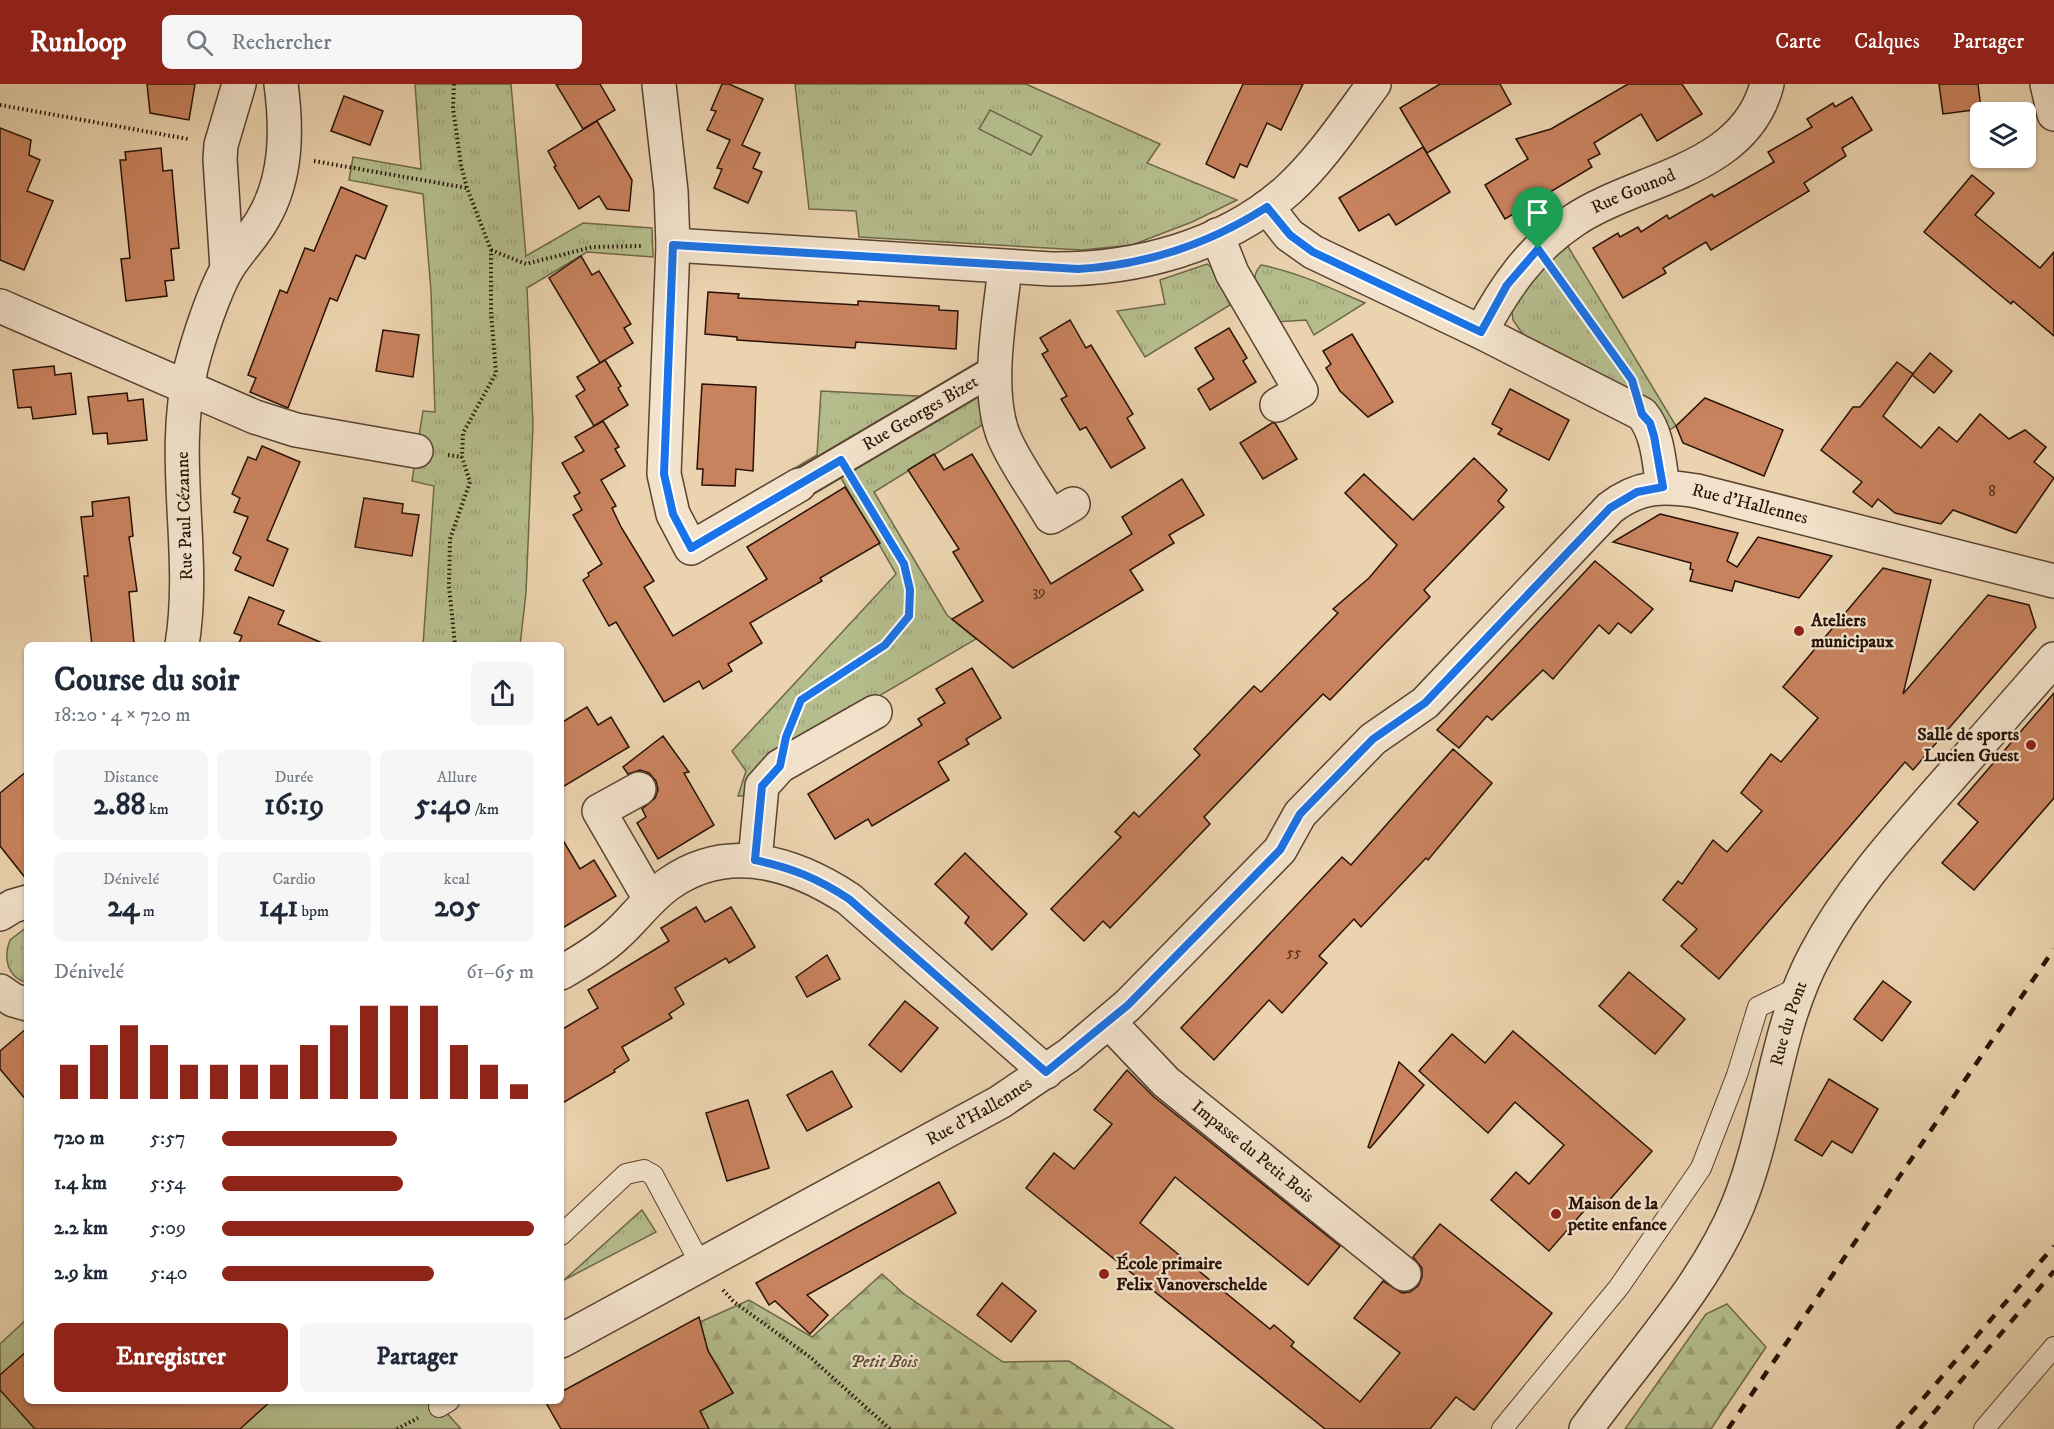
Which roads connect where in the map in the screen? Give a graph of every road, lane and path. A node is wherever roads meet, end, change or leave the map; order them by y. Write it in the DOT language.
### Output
graph roads {
  1 [pos="239,84"];
  2 [pos="281,84"];
  3 [pos="454,84"];
  4 [pos="659,84"];
  5 [pos="1374,84"];
  6 [pos="1767,84"];
  7 [pos="2047,84"];
  8 [pos="0,105"];
  9 [pos="2054,114"];
  10 [pos="221,145"];
  11 [pos="284,156"];
  12 [pos="467,188"];
  13 [pos="1267,207"];
  14 [pos="1217,235"];
  15 [pos="673,245"];
  16 [pos="1538,249"];
  17 [pos="491,250"];
  18 [pos="1005,267"];
  19 [pos="227,269"];
  20 [pos="0,306"];
  21 [pos="1481,332"];
  22 [pos="996,369"];
  23 [pos="188,388"];
  24 [pos="1277,405"];
  25 [pos="1642,414"];
  26 [pos="416,451"];
  27 [pos="841,460"];
  28 [pos="799,485"];
  29 [pos="1663,487"];
  30 [pos="1073,504"];
  31 [pos="2054,581"];
  32 [pos="182,642"];
  33 [pos="455,642"];
  34 [pos="2054,659"];
  35 [pos="875,712"];
  36 [pos="780,766"];
  37 [pos="639,789"];
  38 [pos="755,860"];
  39 [pos="650,899"];
  40 [pos="24,903"];
  41 [pos="0,914"];
  42 [pos="564,971"];
  43 [pos="1801,986"];
  44 [pos="0,991"];
  45 [pos="24,1003"];
  46 [pos="1109,1022"];
  47 [pos="1046,1072"];
  48 [pos="564,1232"];
  49 [pos="701,1265"];
  50 [pos="1404,1274"];
  51 [pos="564,1339"];
  52 [pos="2054,1347"];
  53 [pos="882,1421"];
  54 [pos="1587,1427"];
  55 [pos="882,1429"];
  56 [pos="890,1429"];
  57 [pos="1502,1429"];
  58 [pos="1984,1429"];
  1 -- 10 [label="street, Rue Paul Cézanne"];
  2 -- 11 [label="street, Rue Paul Cézanne"];
  3 -- 12 [label="path"];
  4 -- 15 [label="street, Rue Georges Bizet"];
  5 -- 13 [label="street"];
  6 -- 16 [label="street, Rue Gounod"];
  7 -- 9 [label="street"];
  8 -- 10 [label="path"];
  10 -- 19 [label="street, Rue Paul Cézanne"];
  11 -- 12 [label="path"];
  11 -- 19 [label="street, Rue Paul Cézanne"];
  12 -- 17 [label="path"];
  13 -- 14 [label="street"];
  13 -- 21 [label="street"];
  14 -- 18 [label="street"];
  14 -- 24 [label="street"];
  15 -- 17 [label="path"];
  15 -- 18 [label="street"];
  15 -- 28 [label="street, Rue Georges Bizet"];
  16 -- 21 [label="street, Rue Gounod"];
  16 -- 25 [label="path"];
  17 -- 33 [label="path"];
  18 -- 22 [label="street"];
  19 -- 23 [label="street, Rue Paul Cézanne"];
  20 -- 23 [label="street"];
  21 -- 25 [label="street"];
  22 -- 27 [label="street, Rue Georges Bizet"];
  22 -- 30 [label="street"];
  23 -- 26 [label="street"];
  23 -- 32 [label="street, Rue Paul Cézanne"];
  25 -- 29 [label="street"];
  27 -- 28 [label="street, Rue Georges Bizet"];
  27 -- 36 [label="path"];
  29 -- 31 [label="street, Rue d'Hallennes"];
  29 -- 46 [label="street, Rue d'Hallennes"];
  34 -- 43 [label="street, Rue du Pont"];
  35 -- 36 [label="street"];
  36 -- 38 [label="street"];
  37 -- 39 [label="street"];
  38 -- 39 [label="street"];
  38 -- 47 [label="street"];
  39 -- 42 [label="street"];
  40 -- 41 [label="street"];
  43 -- 54 [label="street, Rue du Pont"];
  43 -- 57 [label="lane"];
  44 -- 45 [label="street"];
  46 -- 47 [label="street, Rue d'Hallennes"];
  46 -- 50 [label="street, Impasse du Petit Bois"];
  47 -- 49 [label="street, Rue d'Hallennes"];
  48 -- 49 [label="lane"];
  49 -- 51 [label="street, Rue d'Hallennes"];
  49 -- 53 [label="path"];
  52 -- 58 [label="lane"];
  53 -- 55 [label="path"];
  53 -- 56 [label="path"];
}
